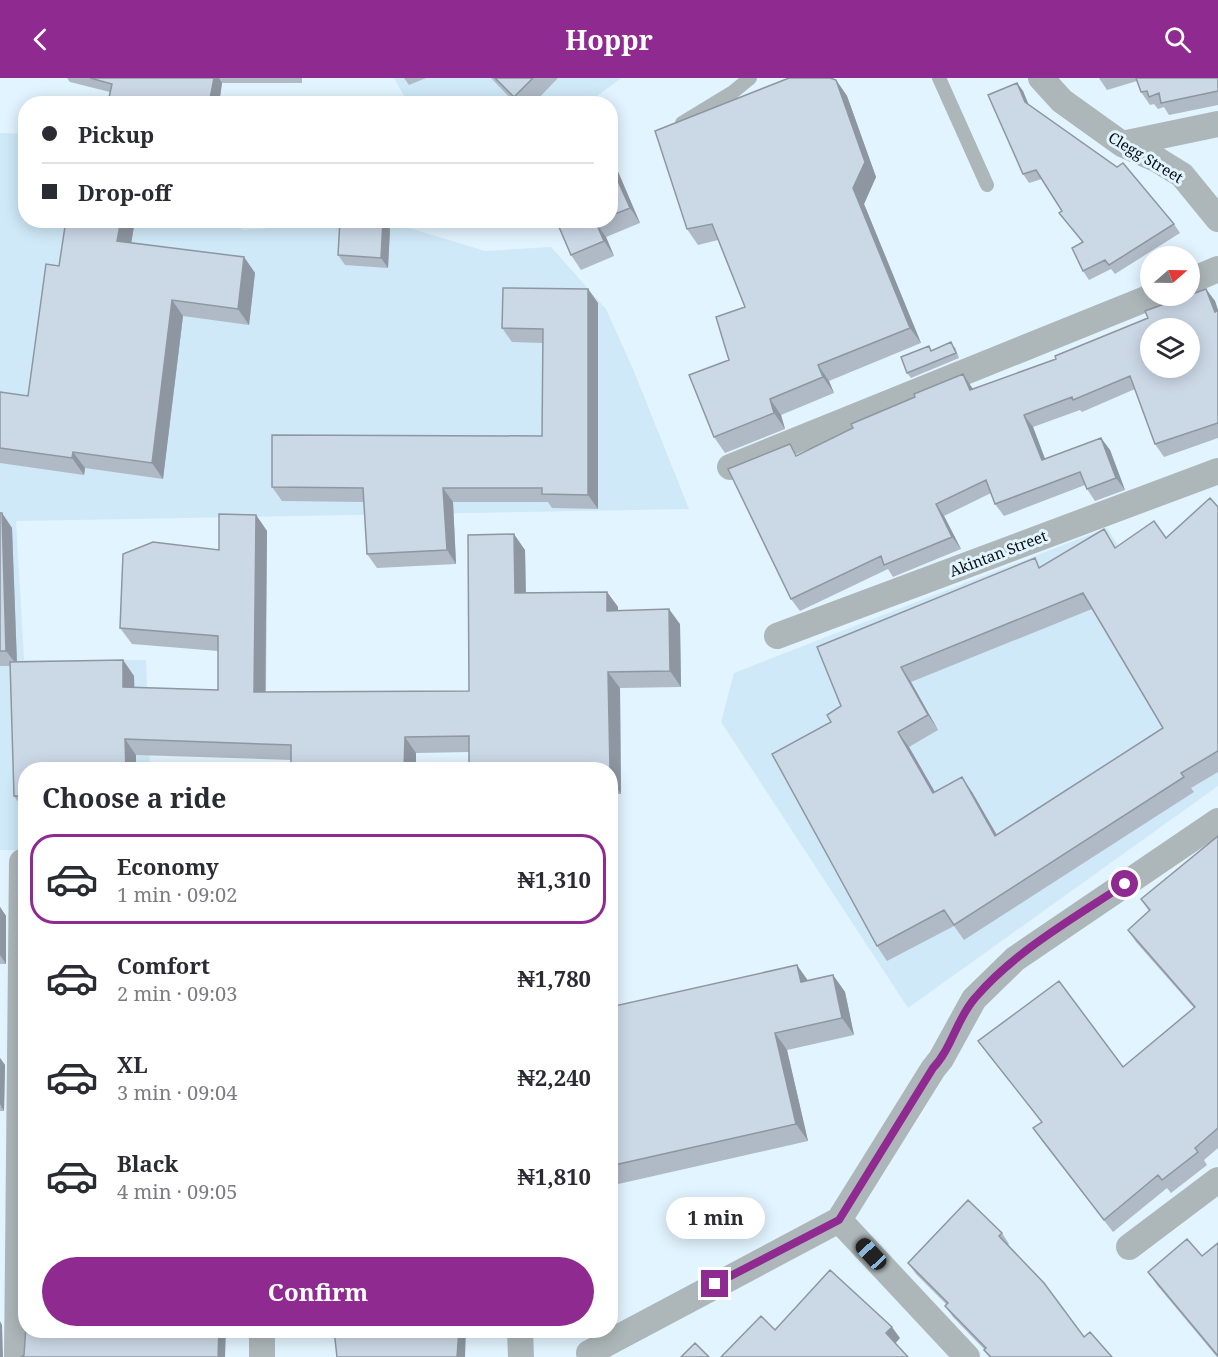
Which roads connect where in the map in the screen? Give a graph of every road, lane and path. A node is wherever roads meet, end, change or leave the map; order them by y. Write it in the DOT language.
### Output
graph roads {
  1 [pos="750,78"];
  2 [pos="939,78"];
  3 [pos="1041,78"];
  4 [pos="1218,124"];
  5 [pos="672,129"];
  6 [pos="1122,144"];
  7 [pos="987,185"];
  8 [pos="1218,219"];
  9 [pos="1218,269"];
  10 [pos="1200,277"];
  11 [pos="1140,301"];
  12 [pos="729,467"];
  13 [pos="1218,471"];
  14 [pos="777,636"];
  15 [pos="1218,821"];
  16 [pos="16,862"];
  17 [pos="1218,1180"];
  18 [pos="839,1220"];
  19 [pos="1129,1247"];
  20 [pos="262,1338"];
  21 [pos="520,1338"];
  22 [pos="588,1356"];
  23 [pos="16,1357"];
  24 [pos="262,1357"];
  25 [pos="521,1357"];
  26 [pos="967,1357"];
  1 -- 5 [label="lane"];
  2 -- 7 [label="lane"];
  3 -- 6 [label="street, Clegg Street"];
  4 -- 6 [label="street"];
  6 -- 8 [label="street, Clegg Street"];
  9 -- 10 [label="street"];
  11 -- 12 [label="street"];
  13 -- 14 [label="street, Akintan Street"];
  15 -- 18 [label="street"];
  16 -- 23 [label="street"];
  17 -- 19 [label="street"];
  18 -- 22 [label="street"];
  18 -- 26 [label="street"];
  20 -- 24 [label="street"];
  21 -- 25 [label="street"];
}
